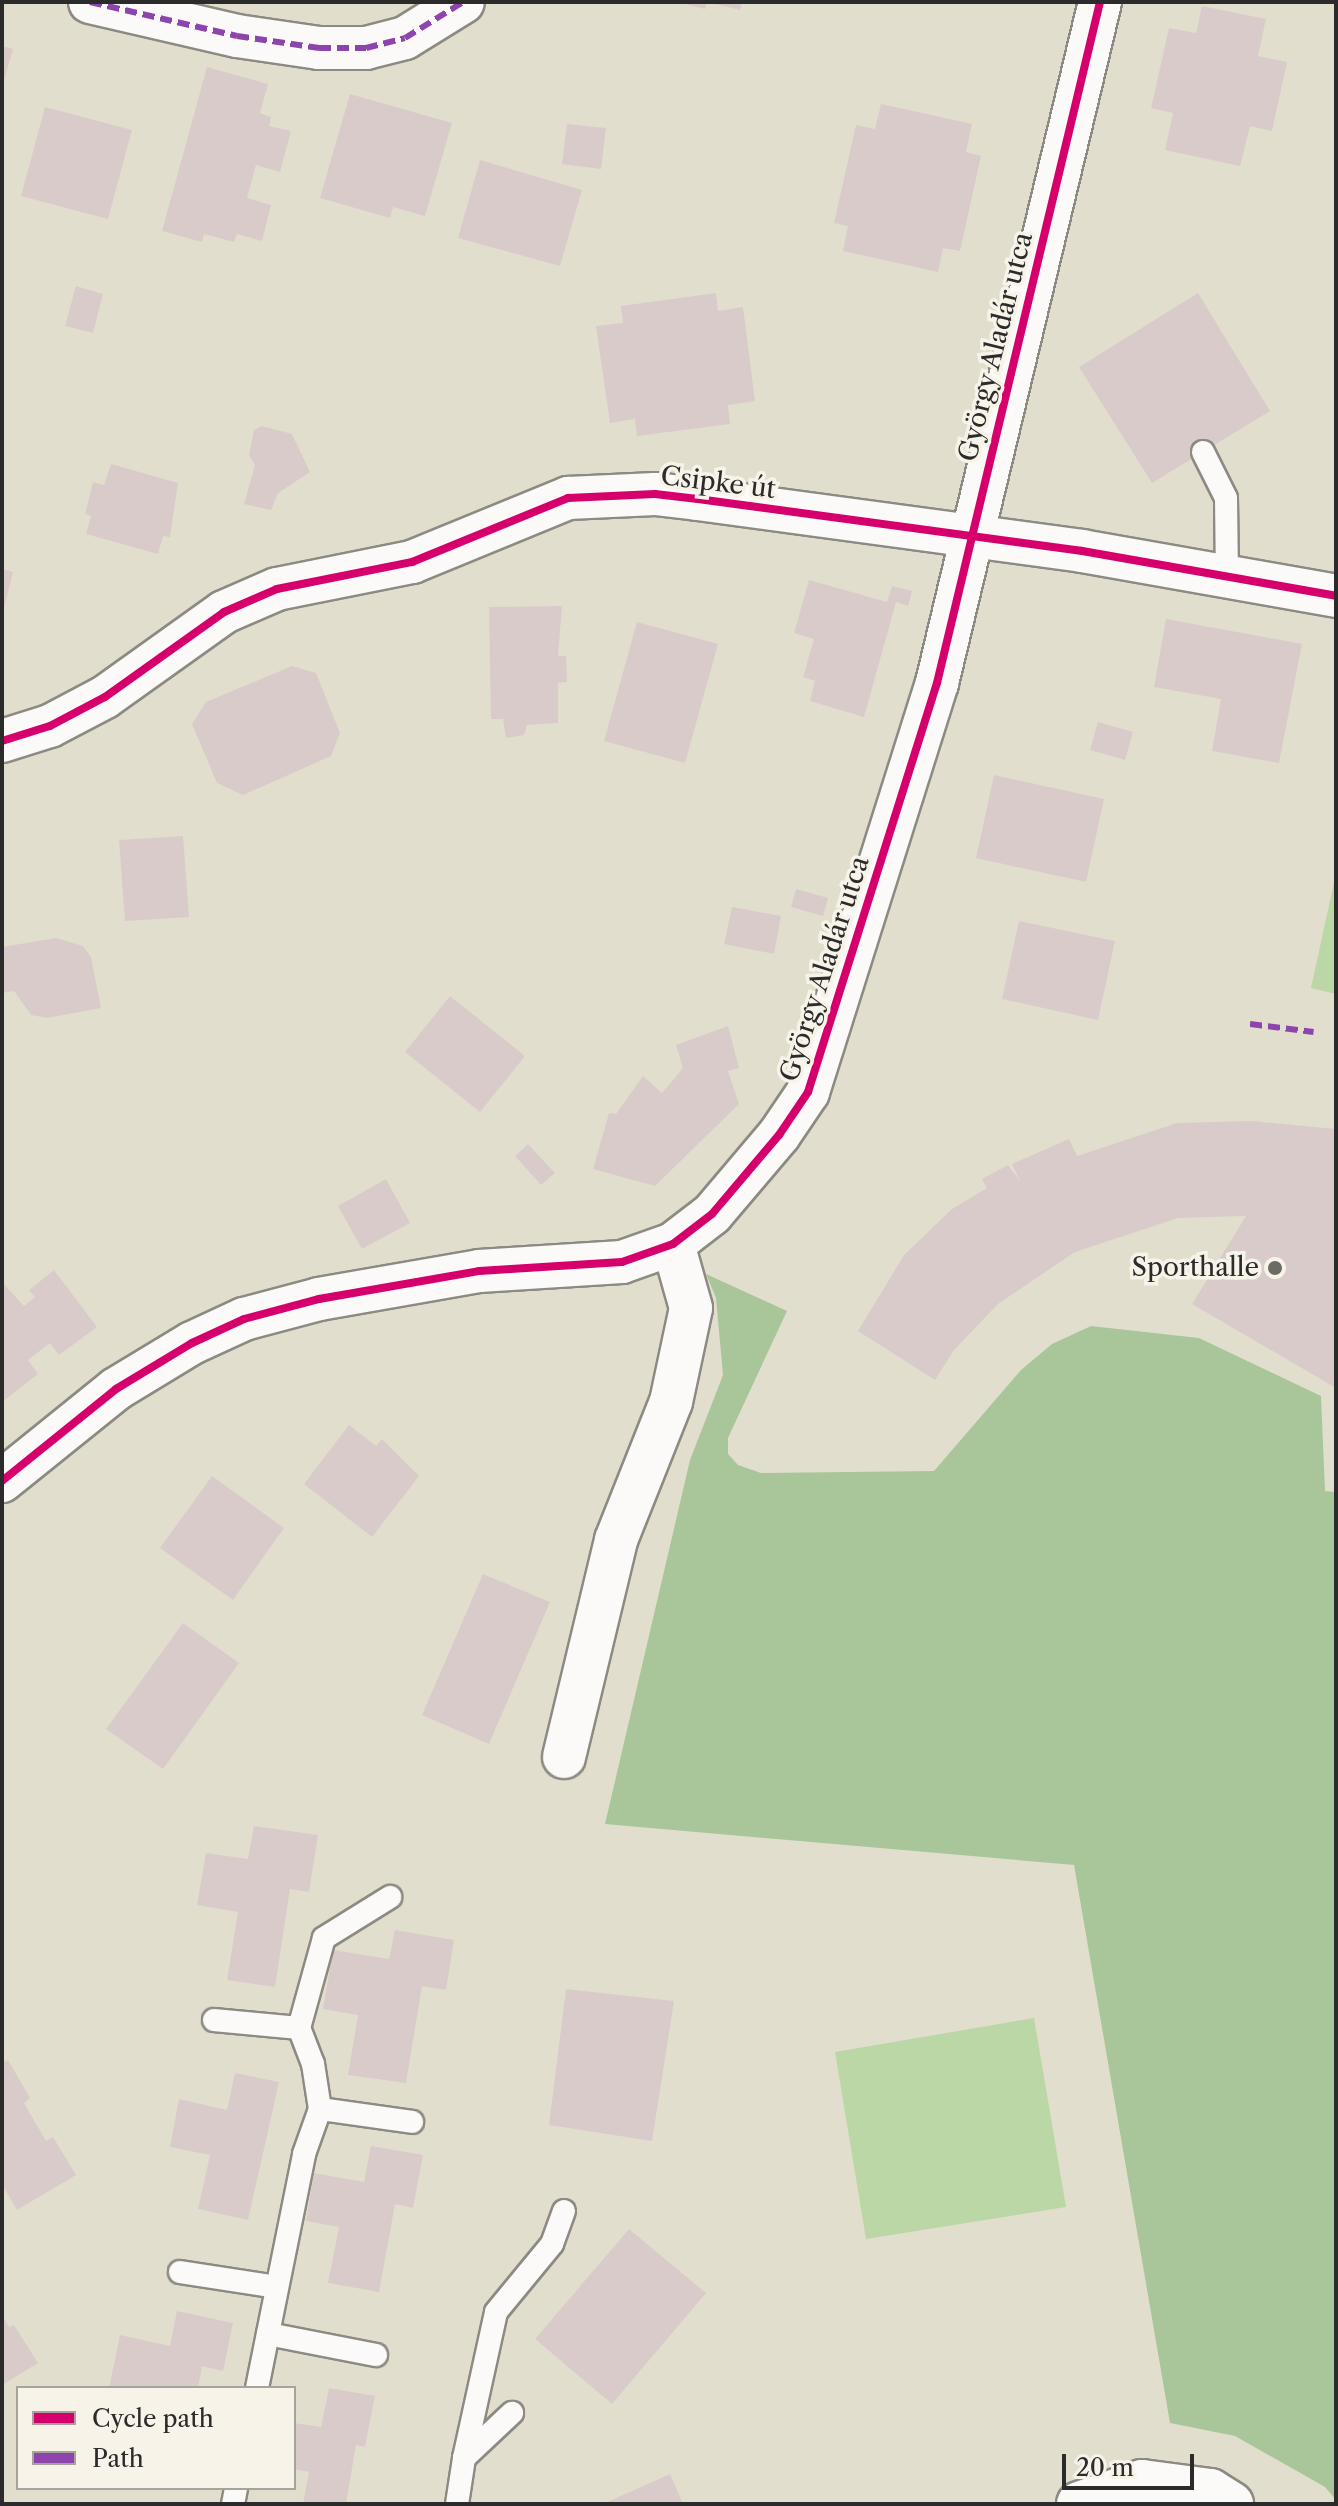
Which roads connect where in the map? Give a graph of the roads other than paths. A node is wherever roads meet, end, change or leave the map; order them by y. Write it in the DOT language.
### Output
graph roads {
  1 [pos="90,2"];
  2 [pos="463,2"];
  3 [pos="1100,2"];
  4 [pos="1203,452"];
  5 [pos="970,536"];
  6 [pos="1227,576"];
  7 [pos="1336,596"];
  8 [pos="2,741"];
  9 [pos="673,1244"];
  10 [pos="2,1481"];
  11 [pos="564,1757"];
  12 [pos="390,1897"];
  13 [pos="214,2020"];
  14 [pos="299,2028"];
  15 [pos="320,2109"];
  16 [pos="412,2122"];
  17 [pos="564,2211"];
  18 [pos="180,2272"];
  19 [pos="277,2287"];
  20 [pos="268,2334"];
  21 [pos="376,2355"];
  22 [pos="257,2386"];
  23 [pos="512,2413"];
  24 [pos="464,2458"];
  25 [pos="457,2504"];
  26 [pos="1079,2504"];
  27 [pos="1231,2504"];
  1 -- 2 [label="street"];
  3 -- 5 [label="street, György Aladár utca"];
  4 -- 6 [label="lane"];
  5 -- 6 [label="street, Csipke út"];
  5 -- 8 [label="street, Csipke út"];
  5 -- 9 [label="street, György Aladár utca"];
  6 -- 7 [label="street, Csipke út"];
  9 -- 10 [label="street, György Aladár utca"];
  9 -- 11 [label="street"];
  12 -- 14 [label="lane"];
  13 -- 14 [label="lane"];
  14 -- 15 [label="lane"];
  15 -- 16 [label="lane"];
  15 -- 19 [label="lane"];
  17 -- 24 [label="lane"];
  18 -- 19 [label="lane"];
  19 -- 20 [label="lane"];
  20 -- 21 [label="lane"];
  20 -- 22 [label="lane"];
  23 -- 24 [label="lane"];
  24 -- 25 [label="lane"];
  26 -- 27 [label="street"];
}
